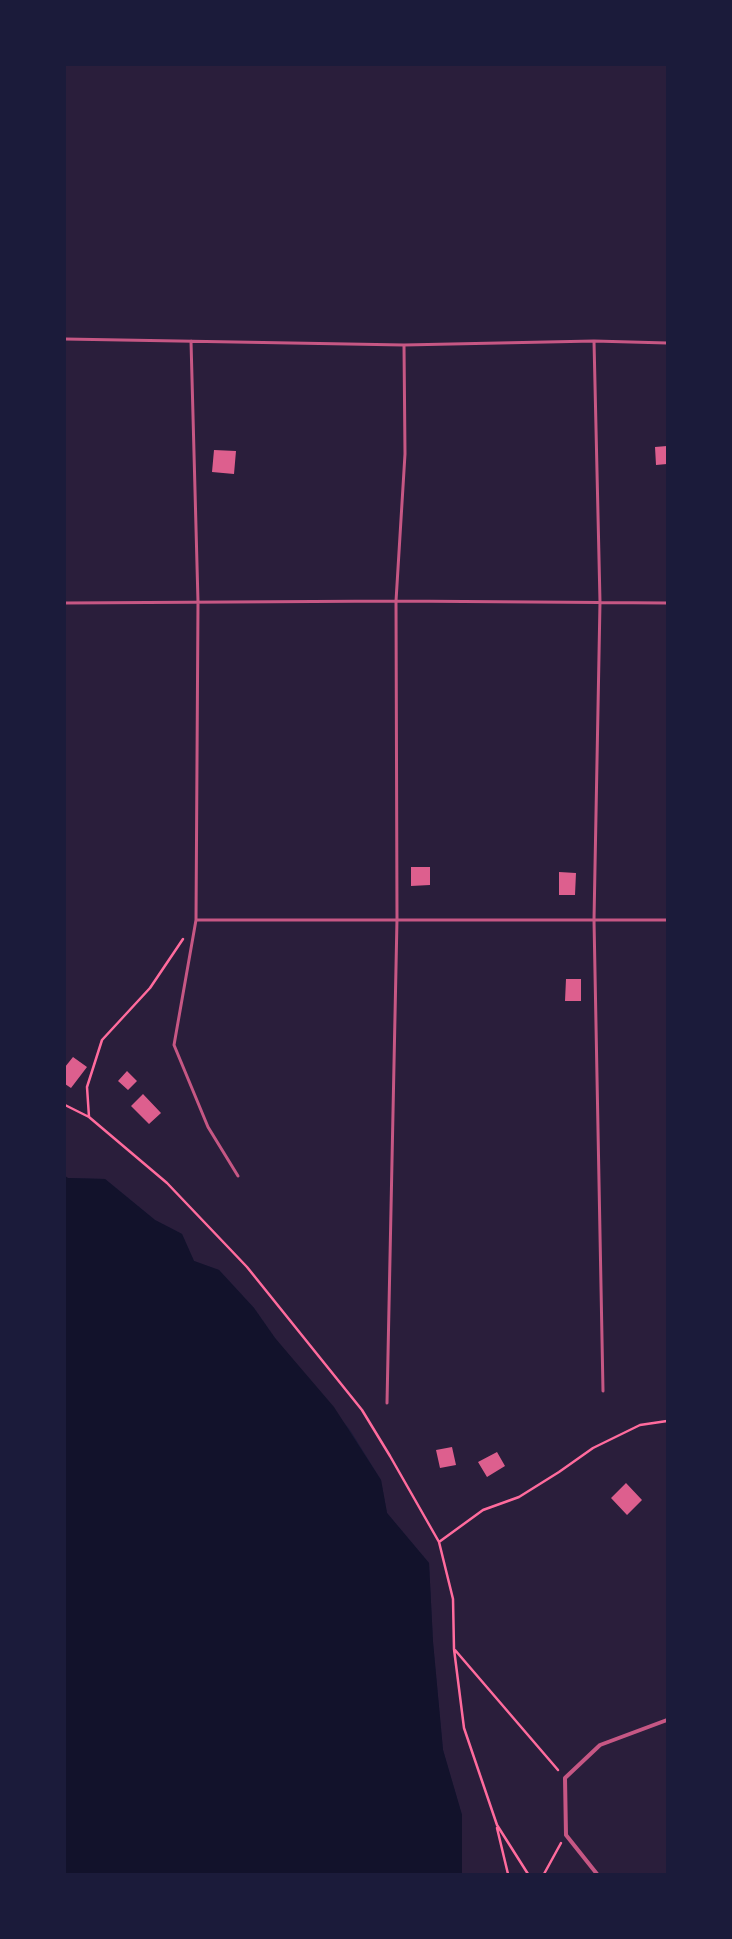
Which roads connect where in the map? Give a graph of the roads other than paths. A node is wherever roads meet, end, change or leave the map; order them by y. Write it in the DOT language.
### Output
graph roads {
  1 [pos="65,339"];
  2 [pos="191,341"];
  3 [pos="594,341"];
  4 [pos="667,342"];
  5 [pos="404,345"];
  6 [pos="396,601"];
  7 [pos="198,602"];
  8 [pos="600,602"];
  9 [pos="667,602"];
  10 [pos="65,603"];
  11 [pos="397,918"];
  12 [pos="196,920"];
  13 [pos="594,920"];
  14 [pos="667,920"];
  15 [pos="238,1176"];
  16 [pos="603,1391"];
  17 [pos="387,1403"];
  18 [pos="667,1720"];
  19 [pos="596,1874"];
  1 -- 2 [label="lane"];
  2 -- 5 [label="lane"];
  2 -- 7 [label="lane"];
  3 -- 4 [label="lane"];
  3 -- 5 [label="lane"];
  3 -- 8 [label="lane"];
  5 -- 6 [label="lane"];
  6 -- 7 [label="lane"];
  6 -- 8 [label="lane"];
  6 -- 11 [label="lane"];
  7 -- 10 [label="lane"];
  7 -- 12 [label="lane"];
  8 -- 9 [label="lane"];
  8 -- 13 [label="lane"];
  11 -- 12 [label="lane"];
  11 -- 13 [label="lane"];
  11 -- 17 [label="lane"];
  12 -- 15 [label="lane"];
  13 -- 14 [label="lane"];
  13 -- 16 [label="lane"];
  18 -- 19 [label="street"];
}
